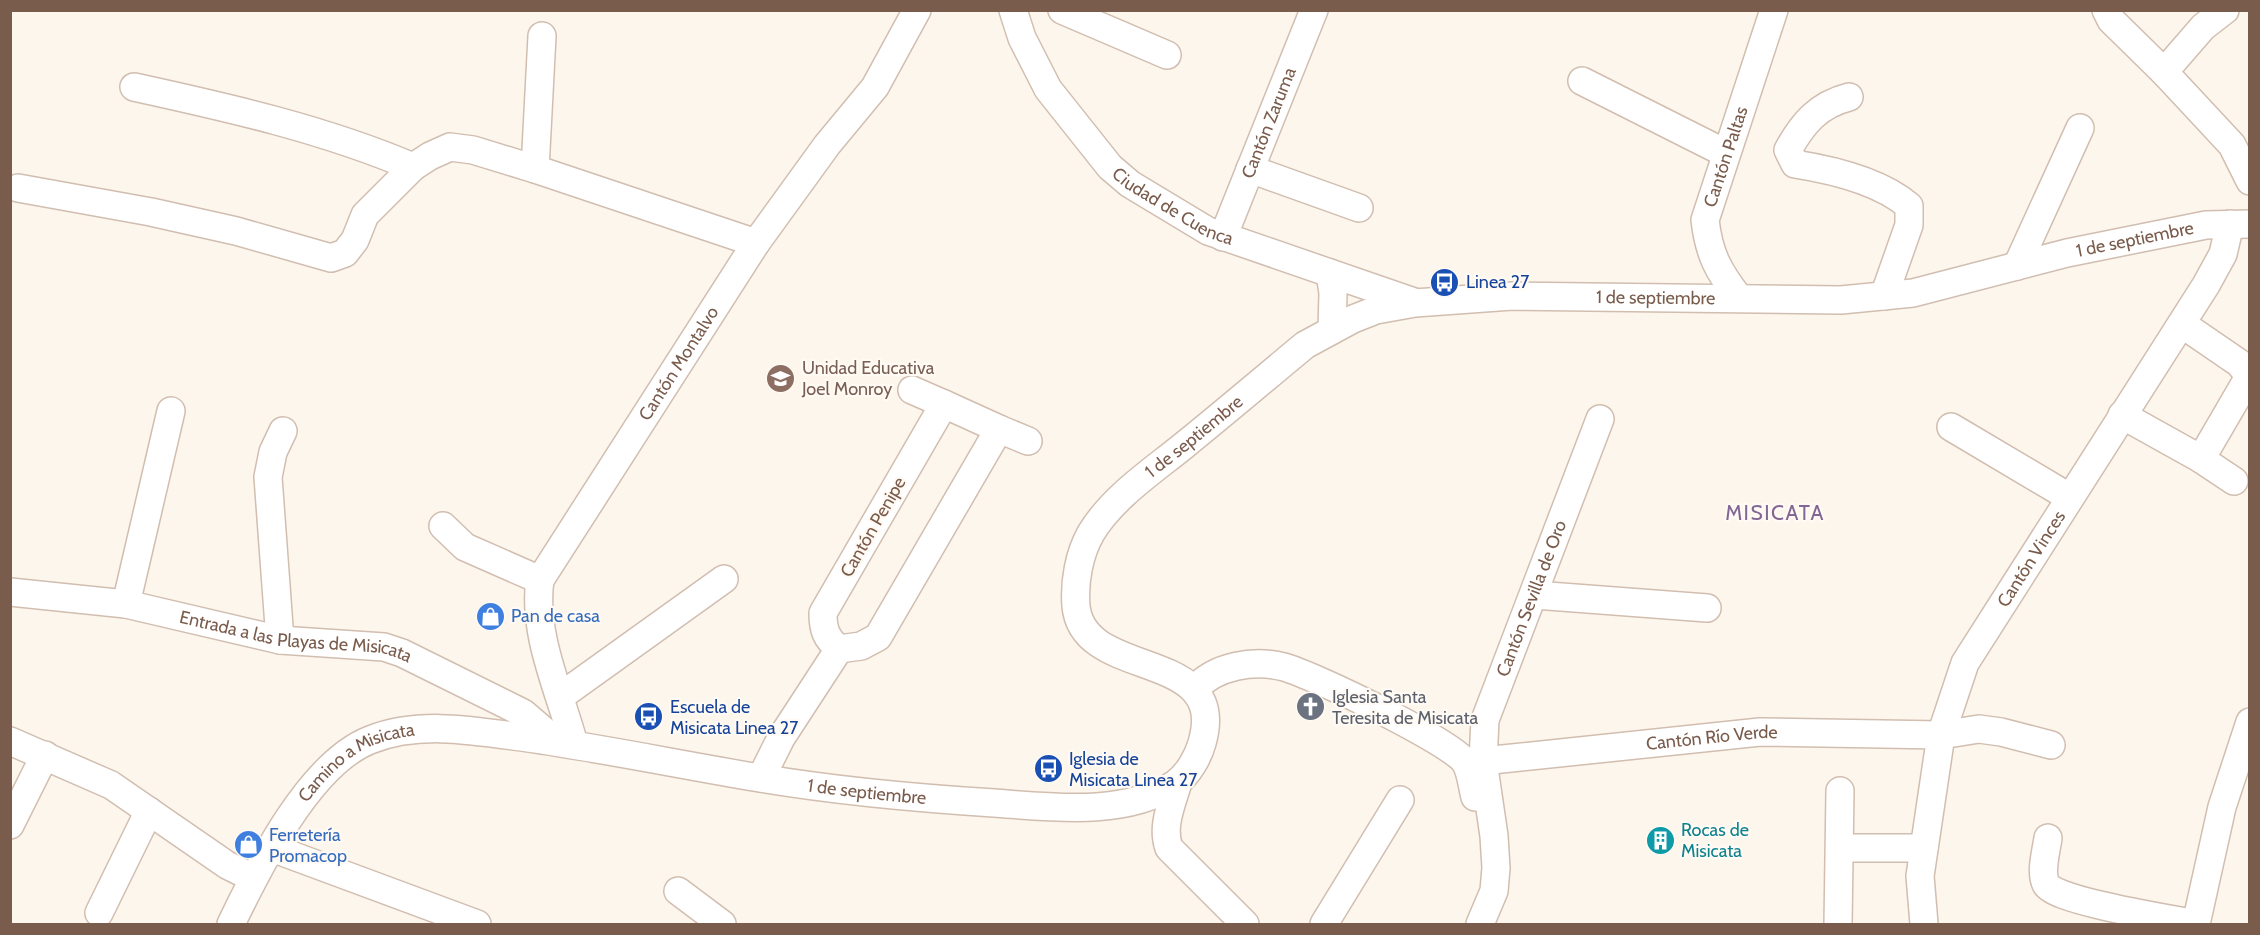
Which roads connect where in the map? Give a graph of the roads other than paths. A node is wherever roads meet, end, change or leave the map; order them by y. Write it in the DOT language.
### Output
graph roads {
  1 [pos="916,10"];
  2 [pos="1013,10"];
  3 [pos="1062,10"];
  4 [pos="1314,10"];
  5 [pos="1774,10"];
  6 [pos="2106,10"];
  7 [pos="2225,10"];
  8 [pos="542,36"];
  9 [pos="1167,55"];
  10 [pos="2164,72"];
  11 [pos="1582,81"];
  12 [pos="134,87"];
  13 [pos="1849,97"];
  14 [pos="2080,128"];
  15 [pos="1725,153"];
  16 [pos="413,167"];
  17 [pos="1250,169"];
  18 [pos="535,170"];
  19 [pos="2250,181"];
  20 [pos="18,188"];
  21 [pos="1359,208"];
  22 [pos="2240,224"];
  23 [pos="1223,237"];
  24 [pos="756,243"];
  25 [pos="2017,266"];
  26 [pos="1330,273"];
  27 [pos="1884,296"];
  28 [pos="1739,298"];
  29 [pos="1415,303"];
  30 [pos="2182,324"];
  31 [pos="1332,330"];
  32 [pos="912,390"];
  33 [pos="944,404"];
  34 [pos="171,411"];
  35 [pos="2122,415"];
  36 [pos="1600,419"];
  37 [pos="1951,427"];
  38 [pos="999,429"];
  39 [pos="283,431"];
  40 [pos="1028,441"];
  41 [pos="2201,459"];
  42 [pos="2234,481"];
  43 [pos="2069,497"];
  44 [pos="443,526"];
  45 [pos="724,579"];
  46 [pos="540,580"];
  47 [pos="10,592"];
  48 [pos="1535,595"];
  49 [pos="126,604"];
  50 [pos="1707,608"];
  51 [pos="280,640"];
  52 [pos="839,649"];
  53 [pos="1195,688"];
  54 [pos="561,696"];
  55 [pos="2250,722"];
  56 [pos="1941,735"];
  57 [pos="10,741"];
  58 [pos="566,743"];
  59 [pos="2051,746"];
  60 [pos="45,755"];
  61 [pos="1483,761"];
  62 [pos="761,778"];
  63 [pos="1178,782"];
  64 [pos="1840,791"];
  65 [pos="1400,800"];
  66 [pos="149,811"];
  67 [pos="10,825"];
  68 [pos="2048,838"];
  69 [pos="272,848"];
  70 [pos="1840,848"];
  71 [pos="1924,848"];
  72 [pos="1496,849"];
  73 [pos="253,878"];
  74 [pos="678,891"];
  75 [pos="99,913"];
  76 [pos="231,924"];
  77 [pos="477,924"];
  78 [pos="722,924"];
  79 [pos="1245,924"];
  80 [pos="1324,924"];
  81 [pos="1480,924"];
  82 [pos="1838,924"];
  83 [pos="1924,924"];
  84 [pos="2196,924"];
  1 -- 24 [label="street, Cantón Montalvo"];
  2 -- 23 [label="street, Ciudad de Cuenca"];
  3 -- 9 [label="street"];
  4 -- 17 [label="street, Cantón Zaruma"];
  5 -- 15 [label="street, Cantón Paltas"];
  6 -- 10 [label="street"];
  7 -- 10 [label="street"];
  8 -- 18 [label="street"];
  10 -- 19 [label="street"];
  11 -- 15 [label="street"];
  12 -- 16 [label="street"];
  13 -- 27 [label="street"];
  14 -- 25 [label="street"];
  15 -- 28 [label="street, Cantón Paltas"];
  16 -- 18 [label="street"];
  16 -- 20 [label="street"];
  17 -- 21 [label="street"];
  17 -- 23 [label="street, Cantón Zaruma"];
  18 -- 24 [label="street"];
  22 -- 25 [label="street, 1 de septiembre"];
  22 -- 30 [label="street, Cantón Vinces"];
  23 -- 26 [label="street, Ciudad de Cuenca"];
  24 -- 46 [label="street, Cantón Montalvo"];
  25 -- 27 [label="street, 1 de septiembre"];
  26 -- 29 [label="street, Ciudad de Cuenca"];
  26 -- 31 [label="street"];
  27 -- 28 [label="street, 1 de septiembre"];
  28 -- 29 [label="street, 1 de septiembre"];
  29 -- 31 [label="street, 1 de septiembre"];
  30 -- 35 [label="street, Cantón Vinces"];
  30 -- 41 [label="street"];
  31 -- 53 [label="street, 1 de septiembre"];
  32 -- 33 [label="street"];
  33 -- 38 [label="street"];
  33 -- 52 [label="street, Cantón Penipe"];
  34 -- 49 [label="street"];
  35 -- 41 [label="street"];
  35 -- 43 [label="street, Cantón Vinces"];
  36 -- 48 [label="street, Cantón Sevilla de Oro"];
  37 -- 43 [label="street"];
  38 -- 40 [label="street"];
  38 -- 52 [label="street"];
  39 -- 51 [label="street"];
  41 -- 42 [label="street"];
  43 -- 56 [label="street, Cantón Vinces"];
  44 -- 46 [label="street"];
  45 -- 54 [label="street"];
  46 -- 54 [label="street, Cantón Montalvo"];
  47 -- 49 [label="street, Entrada a las Playas de Misicata"];
  48 -- 50 [label="street"];
  48 -- 61 [label="street, Cantón Sevilla de Oro"];
  49 -- 51 [label="street, Entrada a las Playas de Misicata"];
  51 -- 58 [label="street, Entrada a las Playas de Misicata"];
  52 -- 62 [label="street"];
  53 -- 63 [label="street"];
  53 -- 72 [label="street"];
  54 -- 58 [label="street, Cantón Montalvo"];
  55 -- 84 [label="street"];
  56 -- 59 [label="street, Cantón Río Verde"];
  56 -- 61 [label="street, Cantón Río Verde"];
  56 -- 71 [label="street, Cantón Vinces"];
  57 -- 60 [label="street"];
  58 -- 62 [label="street, 1 de septiembre"];
  58 -- 69 [label="street, Camino a Misicata"];
  60 -- 66 [label="street"];
  60 -- 67 [label="street"];
  61 -- 72 [label="street, Cantón Sevilla de Oro"];
  62 -- 63 [label="street, 1 de septiembre"];
  63 -- 79 [label="street"];
  64 -- 70 [label="street"];
  65 -- 80 [label="street"];
  66 -- 73 [label="street"];
  66 -- 75 [label="street"];
  68 -- 84 [label="street"];
  69 -- 73 [label="street, Camino a Misicata"];
  69 -- 77 [label="street"];
  70 -- 71 [label="street"];
  70 -- 82 [label="street"];
  71 -- 83 [label="street, Cantón Vinces"];
  72 -- 81 [label="street, Cantón Sevilla de Oro"];
  73 -- 76 [label="street, Camino a Misicata"];
  74 -- 78 [label="street"];
}
